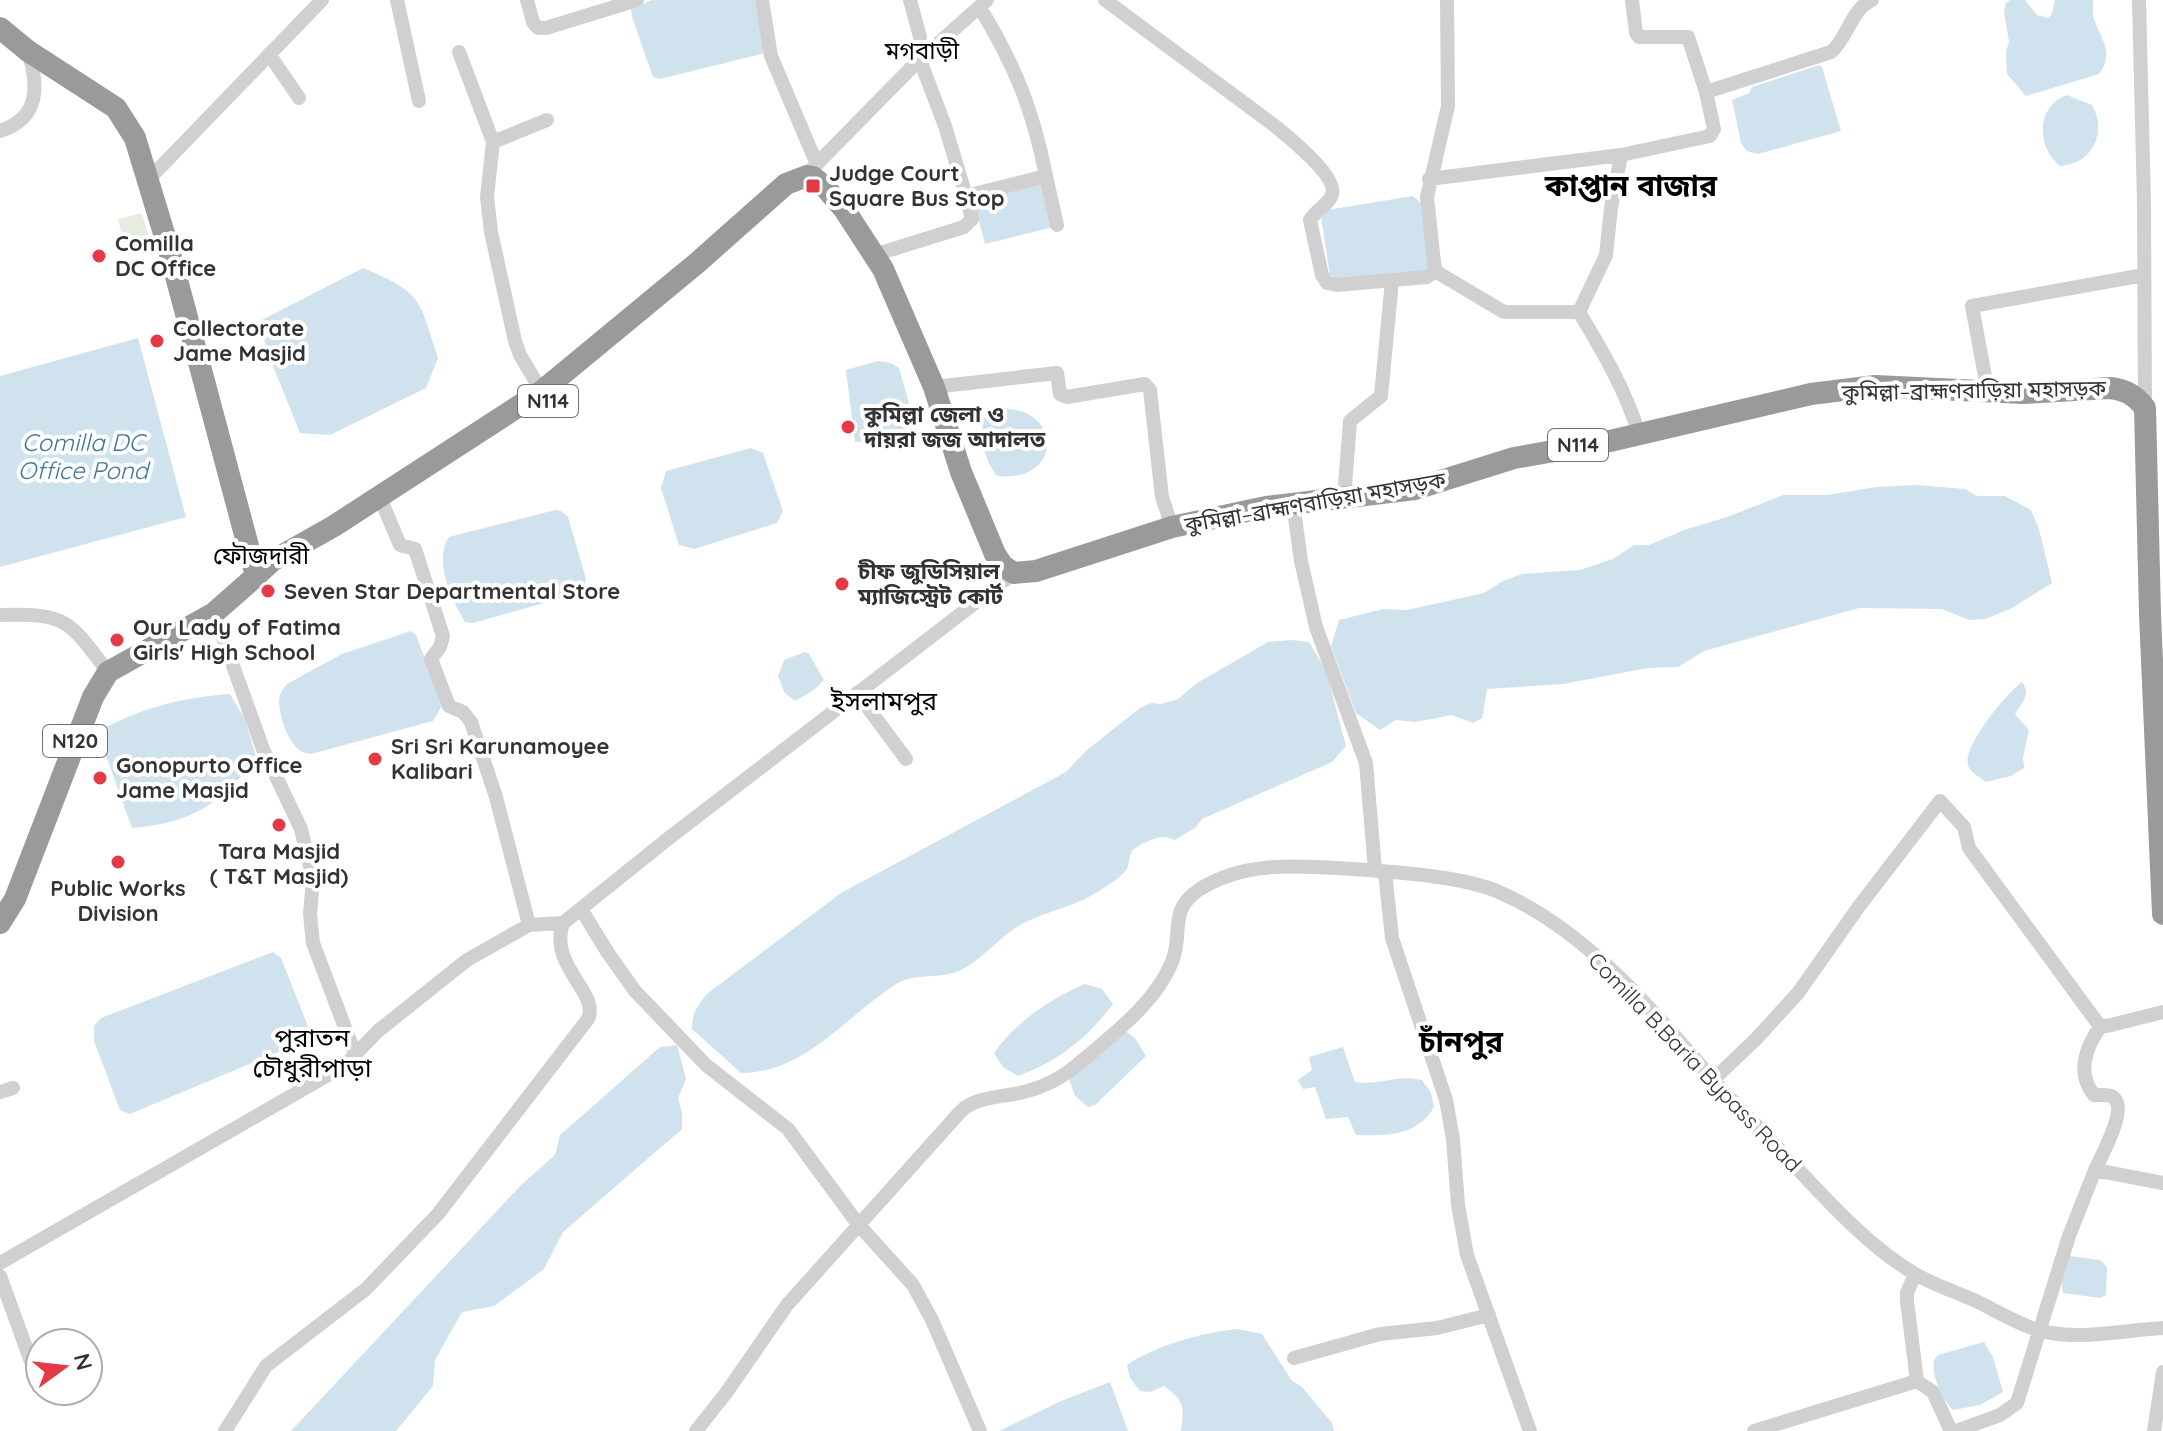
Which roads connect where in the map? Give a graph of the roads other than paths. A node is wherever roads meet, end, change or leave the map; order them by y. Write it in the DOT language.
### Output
graph roads {
  1 [pos="322,0"];
  2 [pos="397,0"];
  3 [pos="527,0"];
  4 [pos="637,0"];
  5 [pos="762,0"];
  6 [pos="910,0"];
  7 [pos="1105,0"];
  8 [pos="1447,0"];
  9 [pos="1632,0"];
  10 [pos="1872,0"];
  11 [pos="2139,0"];
  12 [pos="984,4"];
  13 [pos="0,28"];
  14 [pos="920,37"];
  15 [pos="941,41"];
  16 [pos="28,51"];
  17 [pos="459,52"];
  18 [pos="269,54"];
  19 [pos="918,62"];
  20 [pos="1706,92"];
  21 [pos="299,98"];
  22 [pos="419,101"];
  23 [pos="547,120"];
  24 [pos="0,131"];
  25 [pos="493,142"];
  26 [pos="1621,155"];
  27 [pos="810,170"];
  28 [pos="1046,176"];
  29 [pos="149,179"];
  30 [pos="1429,179"];
  31 [pos="966,196"];
  32 [pos="1057,225"];
  33 [pos="874,255"];
  34 [pos="1435,271"];
  35 [pos="2144,275"];
  36 [pos="1392,281"];
  37 [pos="1579,312"];
  38 [pos="934,387"];
  39 [pos="1988,393"];
  40 [pos="545,397"];
  41 [pos="2145,408"];
  42 [pos="1639,434"];
  43 [pos="1344,499"];
  44 [pos="1293,503"];
  45 [pos="384,507"];
  46 [pos="1172,527"];
  47 [pos="1014,573"];
  48 [pos="256,576"];
  49 [pos="214,613"];
  50 [pos="0,615"];
  51 [pos="108,672"];
  52 [pos="857,693"];
  53 [pos="906,759"];
  54 [pos="1380,871"];
  55 [pos="581,909"];
  56 [pos="2163,914"];
  57 [pos="0,923"];
  58 [pos="563,923"];
  59 [pos="529,925"];
  60 [pos="2163,1012"];
  61 [pos="2101,1026"];
  62 [pos="355,1054"];
  63 [pos="1713,1080"];
  64 [pos="2095,1170"];
  65 [pos="2163,1183"];
  66 [pos="858,1224"];
  67 [pos="0,1263"];
  68 [pos="1915,1274"];
  69 [pos="0,1276"];
  70 [pos="1489,1315"];
  71 [pos="2163,1328"];
  72 [pos="2041,1331"];
  73 [pos="24,1342"];
  74 [pos="1294,1358"];
  75 [pos="2163,1372"];
  76 [pos="1917,1381"];
  77 [pos="225,1431"];
  78 [pos="696,1431"];
  79 [pos="980,1431"];
  80 [pos="1530,1431"];
  81 [pos="1754,1431"];
  82 [pos="1954,1431"];
  83 [pos="2154,1431"];
  1 -- 18 [label="street"];
  2 -- 22 [label="street"];
  3 -- 4 [label="street"];
  5 -- 27 [label="street"];
  6 -- 14 [label="street"];
  7 -- 36 [label="street"];
  8 -- 30 [label="street"];
  9 -- 20 [label="street"];
  10 -- 20 [label="street"];
  11 -- 35 [label="street"];
  12 -- 15 [label="street"];
  12 -- 28 [label="street"];
  13 -- 16 [label="highway"];
  14 -- 15 [label="street"];
  14 -- 19 [label="street"];
  15 -- 19 [label="street"];
  16 -- 24 [label="street"];
  16 -- 29 [label="highway"];
  17 -- 25 [label="street"];
  18 -- 21 [label="street"];
  18 -- 29 [label="street"];
  19 -- 27 [label="street"];
  19 -- 31 [label="street"];
  20 -- 26 [label="street"];
  23 -- 25 [label="street"];
  25 -- 40 [label="street"];
  26 -- 30 [label="street"];
  26 -- 37 [label="street"];
  27 -- 33 [label="highway"];
  27 -- 40 [label="highway, N114"];
  28 -- 31 [label="street"];
  28 -- 32 [label="street"];
  29 -- 48 [label="highway"];
  30 -- 34 [label="street"];
  31 -- 33 [label="street"];
  33 -- 38 [label="highway"];
  34 -- 36 [label="street"];
  34 -- 37 [label="street"];
  35 -- 39 [label="street"];
  35 -- 41 [label="street"];
  36 -- 43 [label="street"];
  37 -- 42 [label="street"];
  38 -- 46 [label="street"];
  38 -- 47 [label="highway"];
  39 -- 41 [label="highway, কুমিল্লা–ব্রাহ্মণবাড়িয়া মহাসড়ক / N114"];
  39 -- 42 [label="highway, কুমিল্লা–ব্রাহ্মণবাড়িয়া মহাসড়ক / N114"];
  40 -- 45 [label="highway, N114"];
  40 -- 48 [label="highway, N114"];
  41 -- 56 [label="highway"];
  42 -- 43 [label="highway, কুমিল্লা–ব্রাহ্মণবাড়িয়া মহাসড়ক / N114"];
  43 -- 44 [label="highway, কুমিল্লা–ব্রাহ্মণবাড়িয়া মহাসড়ক / N114"];
  44 -- 46 [label="highway, কুমিল্লা–ব্রাহ্মণবাড়িয়া মহাসড়ক / N114"];
  44 -- 54 [label="street"];
  45 -- 48 [label="highway, N114"];
  45 -- 59 [label="street"];
  46 -- 47 [label="highway, কুমিল্লা–ব্রাহ্মণবাড়িয়া মহাসড়ক / N114"];
  47 -- 52 [label="street"];
  48 -- 49 [label="highway"];
  49 -- 51 [label="highway"];
  49 -- 62 [label="street"];
  50 -- 51 [label="street"];
  51 -- 57 [label="highway, N120"];
  52 -- 53 [label="street"];
  52 -- 55 [label="street"];
  54 -- 63 [label="street, Comilla B.Baria Bypass Road"];
  54 -- 66 [label="street, Comilla B.Baria Bypass Road"];
  54 -- 70 [label="street"];
  55 -- 58 [label="street"];
  55 -- 66 [label="street"];
  58 -- 59 [label="street"];
  58 -- 77 [label="street"];
  59 -- 62 [label="street"];
  60 -- 61 [label="street"];
  61 -- 63 [label="street"];
  61 -- 64 [label="street"];
  62 -- 67 [label="street"];
  63 -- 68 [label="street, Comilla B.Baria Bypass Road"];
  64 -- 65 [label="street"];
  64 -- 72 [label="street"];
  66 -- 78 [label="street, Comilla B.Baria Bypass Road"];
  66 -- 79 [label="street"];
  68 -- 72 [label="street, Comilla B.Baria Bypass Road"];
  68 -- 76 [label="street"];
  69 -- 73 [label="street"];
  70 -- 74 [label="street"];
  70 -- 80 [label="street"];
  71 -- 72 [label="street, Comilla B.Baria Bypass Road"];
  72 -- 82 [label="street"];
  75 -- 83 [label="street"];
  76 -- 81 [label="street"];
  76 -- 82 [label="street"];
}
